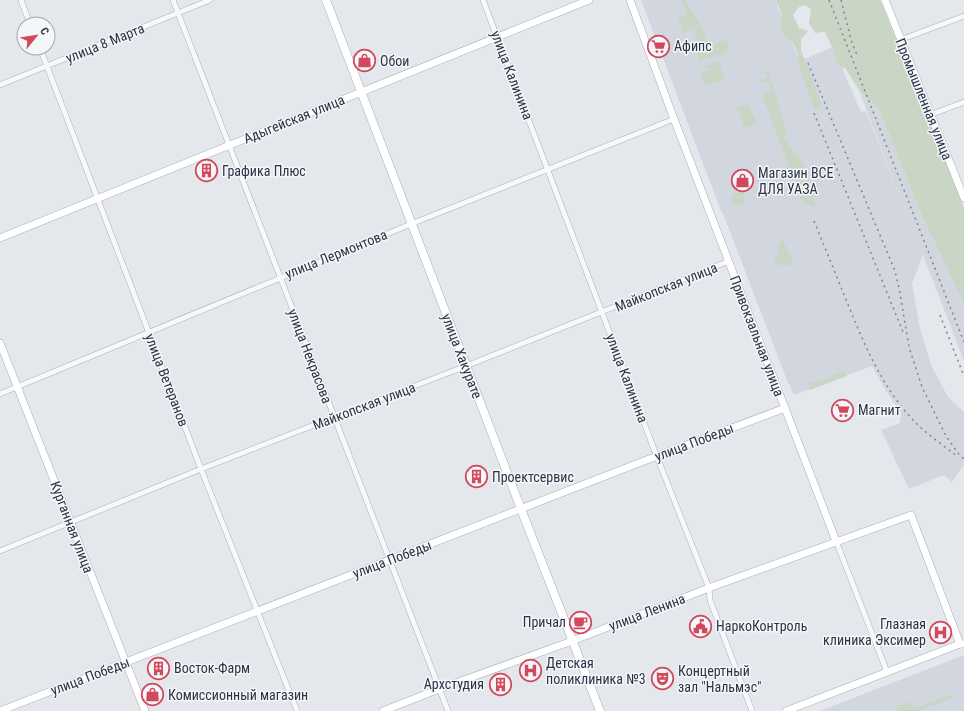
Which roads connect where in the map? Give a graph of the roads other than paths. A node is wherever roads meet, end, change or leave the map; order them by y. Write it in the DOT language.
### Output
graph roads {
  1 [pos="21,0"];
  2 [pos="173,0"];
  3 [pos="210,0"];
  4 [pos="326,0"];
  5 [pos="483,0"];
  6 [pos="589,0"];
  7 [pos="630,0"];
  8 [pos="885,0"];
  9 [pos="178,13"];
  10 [pos="27,16"];
  11 [pos="964,16"];
  12 [pos="497,37"];
  13 [pos="900,40"];
  14 [pos="43,56"];
  15 [pos="47,66"];
  16 [pos="0,85"];
  17 [pos="361,92"];
  18 [pos="964,102"];
  19 [pos="930,115"];
  20 [pos="674,119"];
  21 [pos="228,146"];
  22 [pos="548,170"];
  23 [pos="964,198"];
  24 [pos="97,199"];
  25 [pos="411,224"];
  26 [pos="0,238"];
  27 [pos="729,261"];
  28 [pos="280,278"];
  29 [pos="602,312"];
  30 [pos="149,332"];
  31 [pos="0,343"];
  32 [pos="466,366"];
  33 [pos="17,387"];
  34 [pos="0,394"];
  35 [pos="784,408"];
  36 [pos="334,417"];
  37 [pos="657,457"];
  38 [pos="201,469"];
  39 [pos="521,510"];
  40 [pos="71,523"];
  41 [pos="836,541"];
  42 [pos="0,551"];
  43 [pos="390,560"];
  44 [pos="709,588"];
  45 [pos="258,611"];
  46 [pos="572,640"];
  47 [pos="963,643"];
  48 [pos="125,662"];
  49 [pos="887,672"];
  50 [pos="439,689"];
  51 [pos="0,711"];
  52 [pos="145,711"];
  53 [pos="297,711"];
  54 [pos="383,711"];
  55 [pos="448,711"];
  56 [pos="600,711"];
  57 [pos="752,711"];
  58 [pos="786,711"];
  1 -- 10 [label="street"];
  2 -- 9 [label="street, улица Некрасова"];
  3 -- 9 [label="street, улица 8 Марта"];
  4 -- 17 [label="main road, улица Хакурате"];
  5 -- 12 [label="street, улица Калинина"];
  6 -- 12 [label="street, Адыгейская улица"];
  7 -- 20 [label="street, Привокзальная улица"];
  8 -- 13 [label="street, Промышленная улица"];
  9 -- 15 [label="street, улица 8 Марта"];
  9 -- 21 [label="street, улица Некрасова"];
  11 -- 13 [label="street"];
  12 -- 17 [label="street, Адыгейская улица"];
  12 -- 22 [label="street, улица Калинина"];
  13 -- 19 [label="street, Промышленная улица"];
  14 -- 15 [label="street, улица Ветеранов"];
  15 -- 16 [label="street, улица 8 Марта"];
  15 -- 24 [label="street, улица Ветеранов"];
  17 -- 21 [label="street, Адыгейская улица"];
  17 -- 25 [label="main road, улица Хакурате"];
  18 -- 19 [label="street"];
  19 -- 23 [label="street, Промышленная улица"];
  20 -- 22 [label="street, улица Лермонтова"];
  20 -- 27 [label="street, Привокзальная улица"];
  21 -- 24 [label="street, Адыгейская улица"];
  21 -- 28 [label="street, улица Некрасова"];
  22 -- 25 [label="street, улица Лермонтова"];
  22 -- 29 [label="street, улица Калинина"];
  24 -- 26 [label="street, Адыгейская улица"];
  24 -- 30 [label="street, улица Ветеранов"];
  25 -- 28 [label="street, улица Лермонтова"];
  25 -- 32 [label="main road, улица Хакурате"];
  27 -- 29 [label="street, Майкопская улица"];
  27 -- 35 [label="street, Привокзальная улица"];
  28 -- 30 [label="street, улица Лермонтова"];
  28 -- 36 [label="street, улица Некрасова"];
  29 -- 32 [label="street, Майкопская улица"];
  29 -- 37 [label="street, улица Калинина"];
  30 -- 33 [label="street, улица Лермонтова"];
  30 -- 38 [label="street, улица Ветеранов"];
  31 -- 33 [label="street, Курганная улица"];
  32 -- 36 [label="street, Майкопская улица"];
  32 -- 39 [label="main road, улица Хакурате"];
  33 -- 34 [label="street, улица Лермонтова"];
  33 -- 40 [label="street, Курганная улица"];
  35 -- 37 [label="street, улица Победы"];
  35 -- 41 [label="street, Привокзальная улица"];
  36 -- 38 [label="street, Майкопская улица"];
  36 -- 43 [label="street, улица Некрасова"];
  37 -- 39 [label="street, улица Победы"];
  37 -- 44 [label="street, улица Калинина"];
  38 -- 40 [label="street, Майкопская улица"];
  38 -- 45 [label="street, улица Ветеранов"];
  39 -- 43 [label="street, улица Победы"];
  39 -- 46 [label="main road, улица Хакурате"];
  40 -- 42 [label="street, Майкопская улица"];
  40 -- 48 [label="street, Курганная улица"];
  41 -- 44 [label="street, улица Ленина"];
  41 -- 47 [label="street, улица Ленина"];
  41 -- 49 [label="street, Привокзальная улица"];
  43 -- 45 [label="street, улица Победы"];
  43 -- 50 [label="street, улица Некрасова"];
  44 -- 46 [label="street, улица Ленина"];
  44 -- 57 [label="street, улица Калинина"];
  45 -- 48 [label="street, улица Победы"];
  45 -- 53 [label="street, улица Ветеранов"];
  46 -- 50 [label="street, улица Ленина"];
  46 -- 56 [label="main road, улица Хакурате"];
  47 -- 49 [label="street"];
  48 -- 51 [label="street, улица Победы"];
  48 -- 52 [label="street, Курганная улица"];
  49 -- 58 [label="street"];
  50 -- 54 [label="street, улица Ленина"];
  50 -- 55 [label="street, улица Некрасова"];
}
